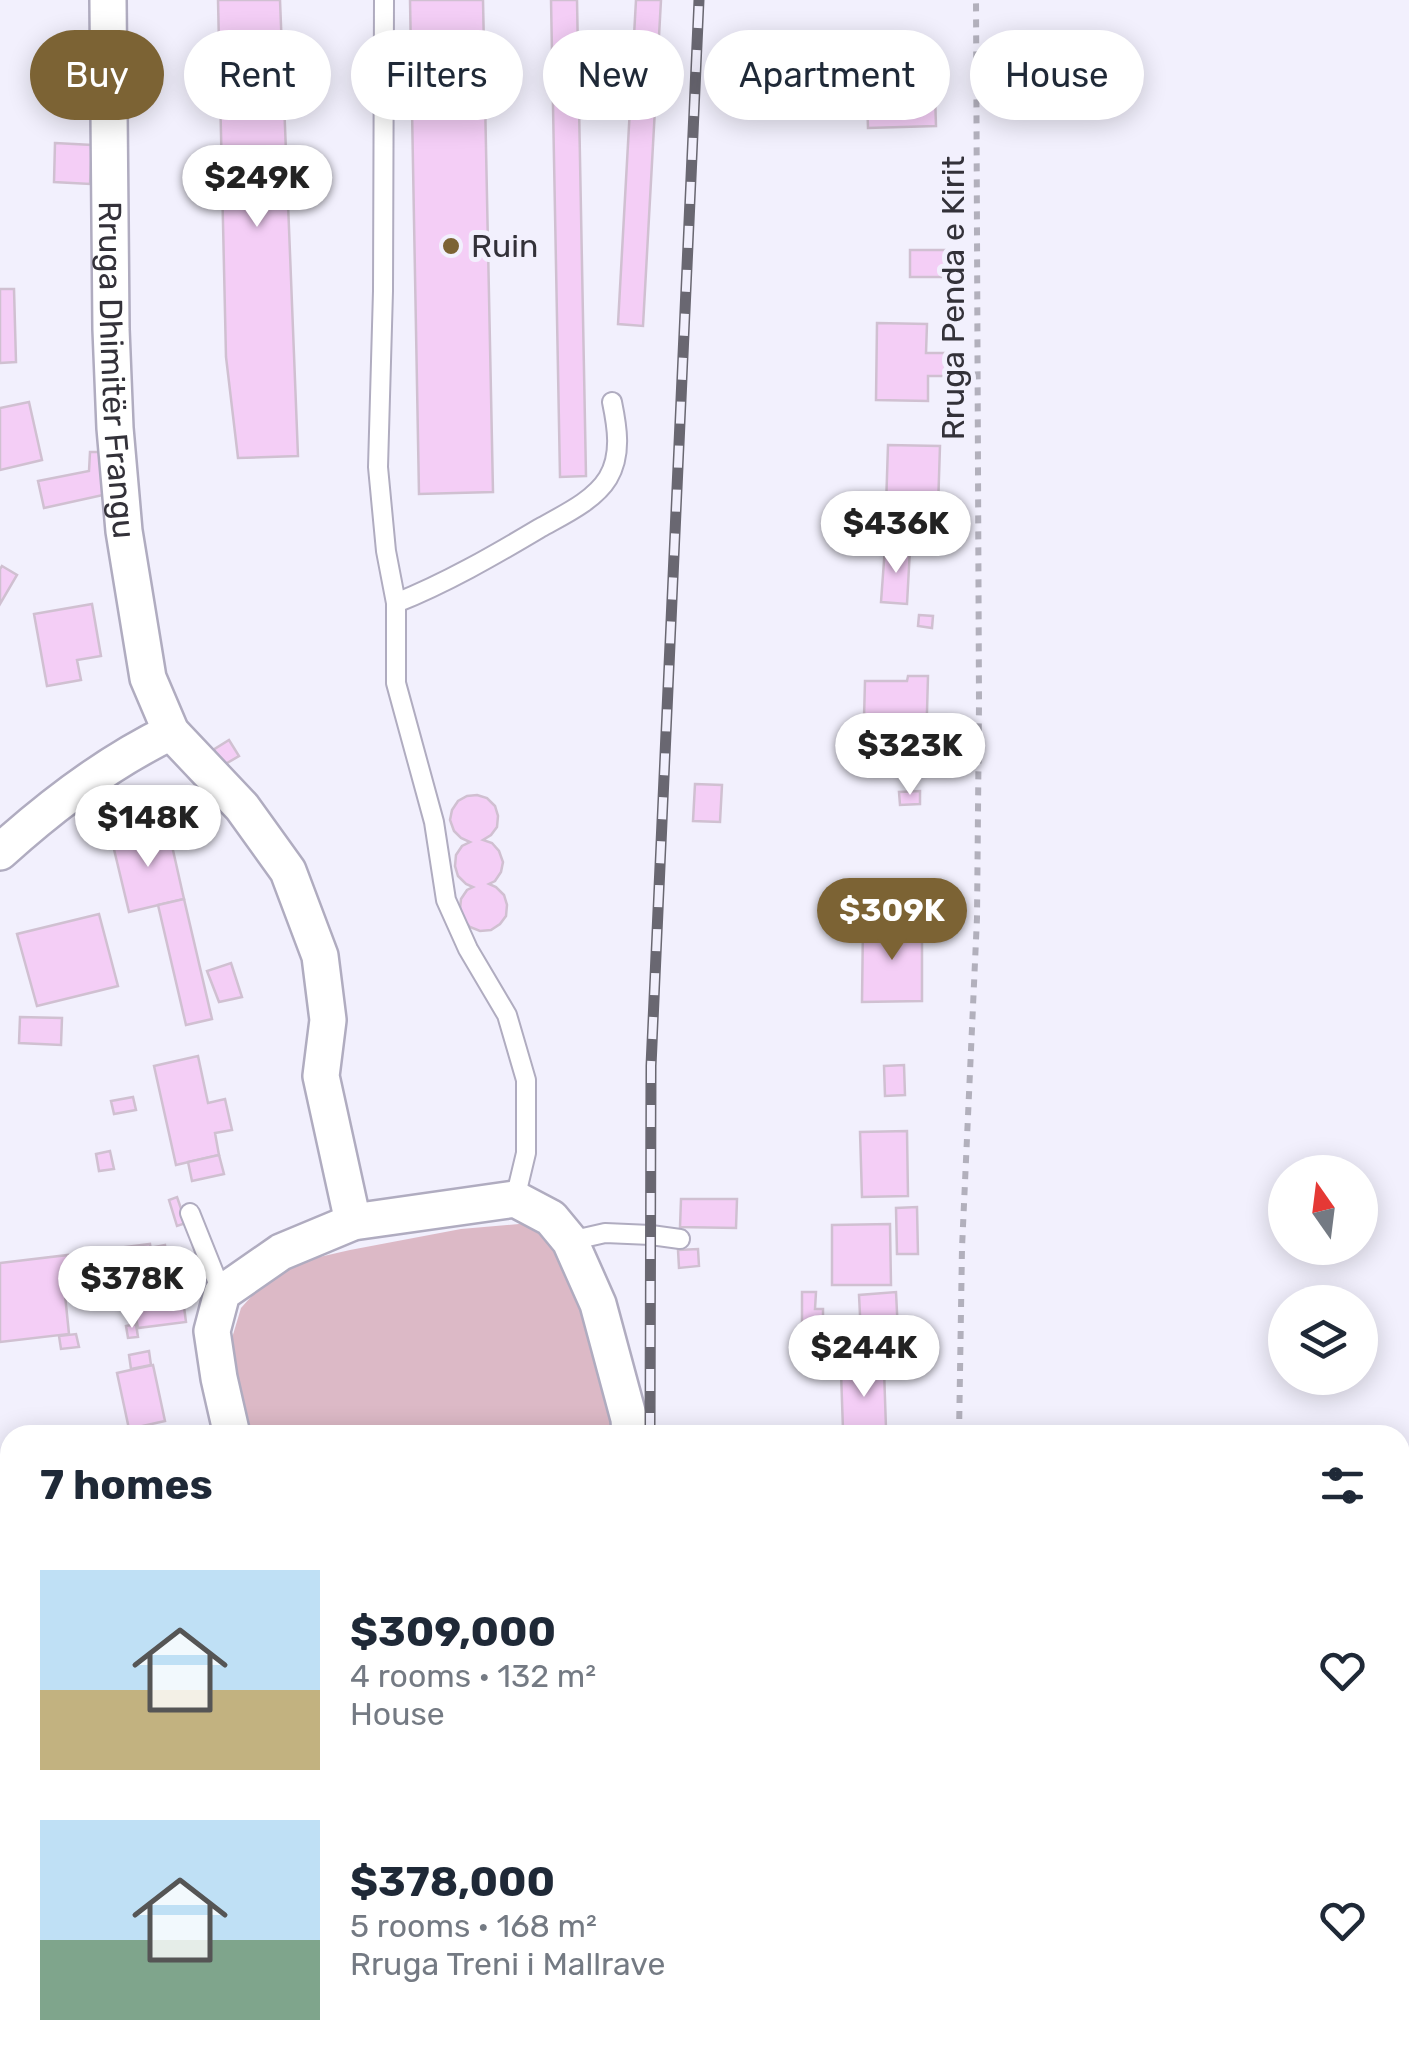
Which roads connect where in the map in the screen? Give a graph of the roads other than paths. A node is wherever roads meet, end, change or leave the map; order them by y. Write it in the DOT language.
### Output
graph roads {
  1 [pos="108,0"];
  2 [pos="384,0"];
  3 [pos="612,402"];
  4 [pos="396,604"];
  5 [pos="171,732"];
  6 [pos="0,852"];
  7 [pos="514,1199"];
  8 [pos="190,1214"];
  9 [pos="353,1222"];
  10 [pos="680,1239"];
  11 [pos="570,1242"];
  12 [pos="222,1293"];
  13 [pos="230,1425"];
  14 [pos="629,1425"];
  1 -- 5 [label="street, Rruga Dhimitër Frangu"];
  2 -- 4 [label="lane"];
  3 -- 4 [label="lane"];
  4 -- 7 [label="lane"];
  5 -- 6 [label="street"];
  5 -- 9 [label="street, Rruga Dhimitër Frangu"];
  7 -- 9 [label="street"];
  7 -- 11 [label="street"];
  8 -- 12 [label="lane"];
  9 -- 12 [label="street"];
  10 -- 11 [label="lane"];
  11 -- 14 [label="street"];
  12 -- 13 [label="street"];
}
